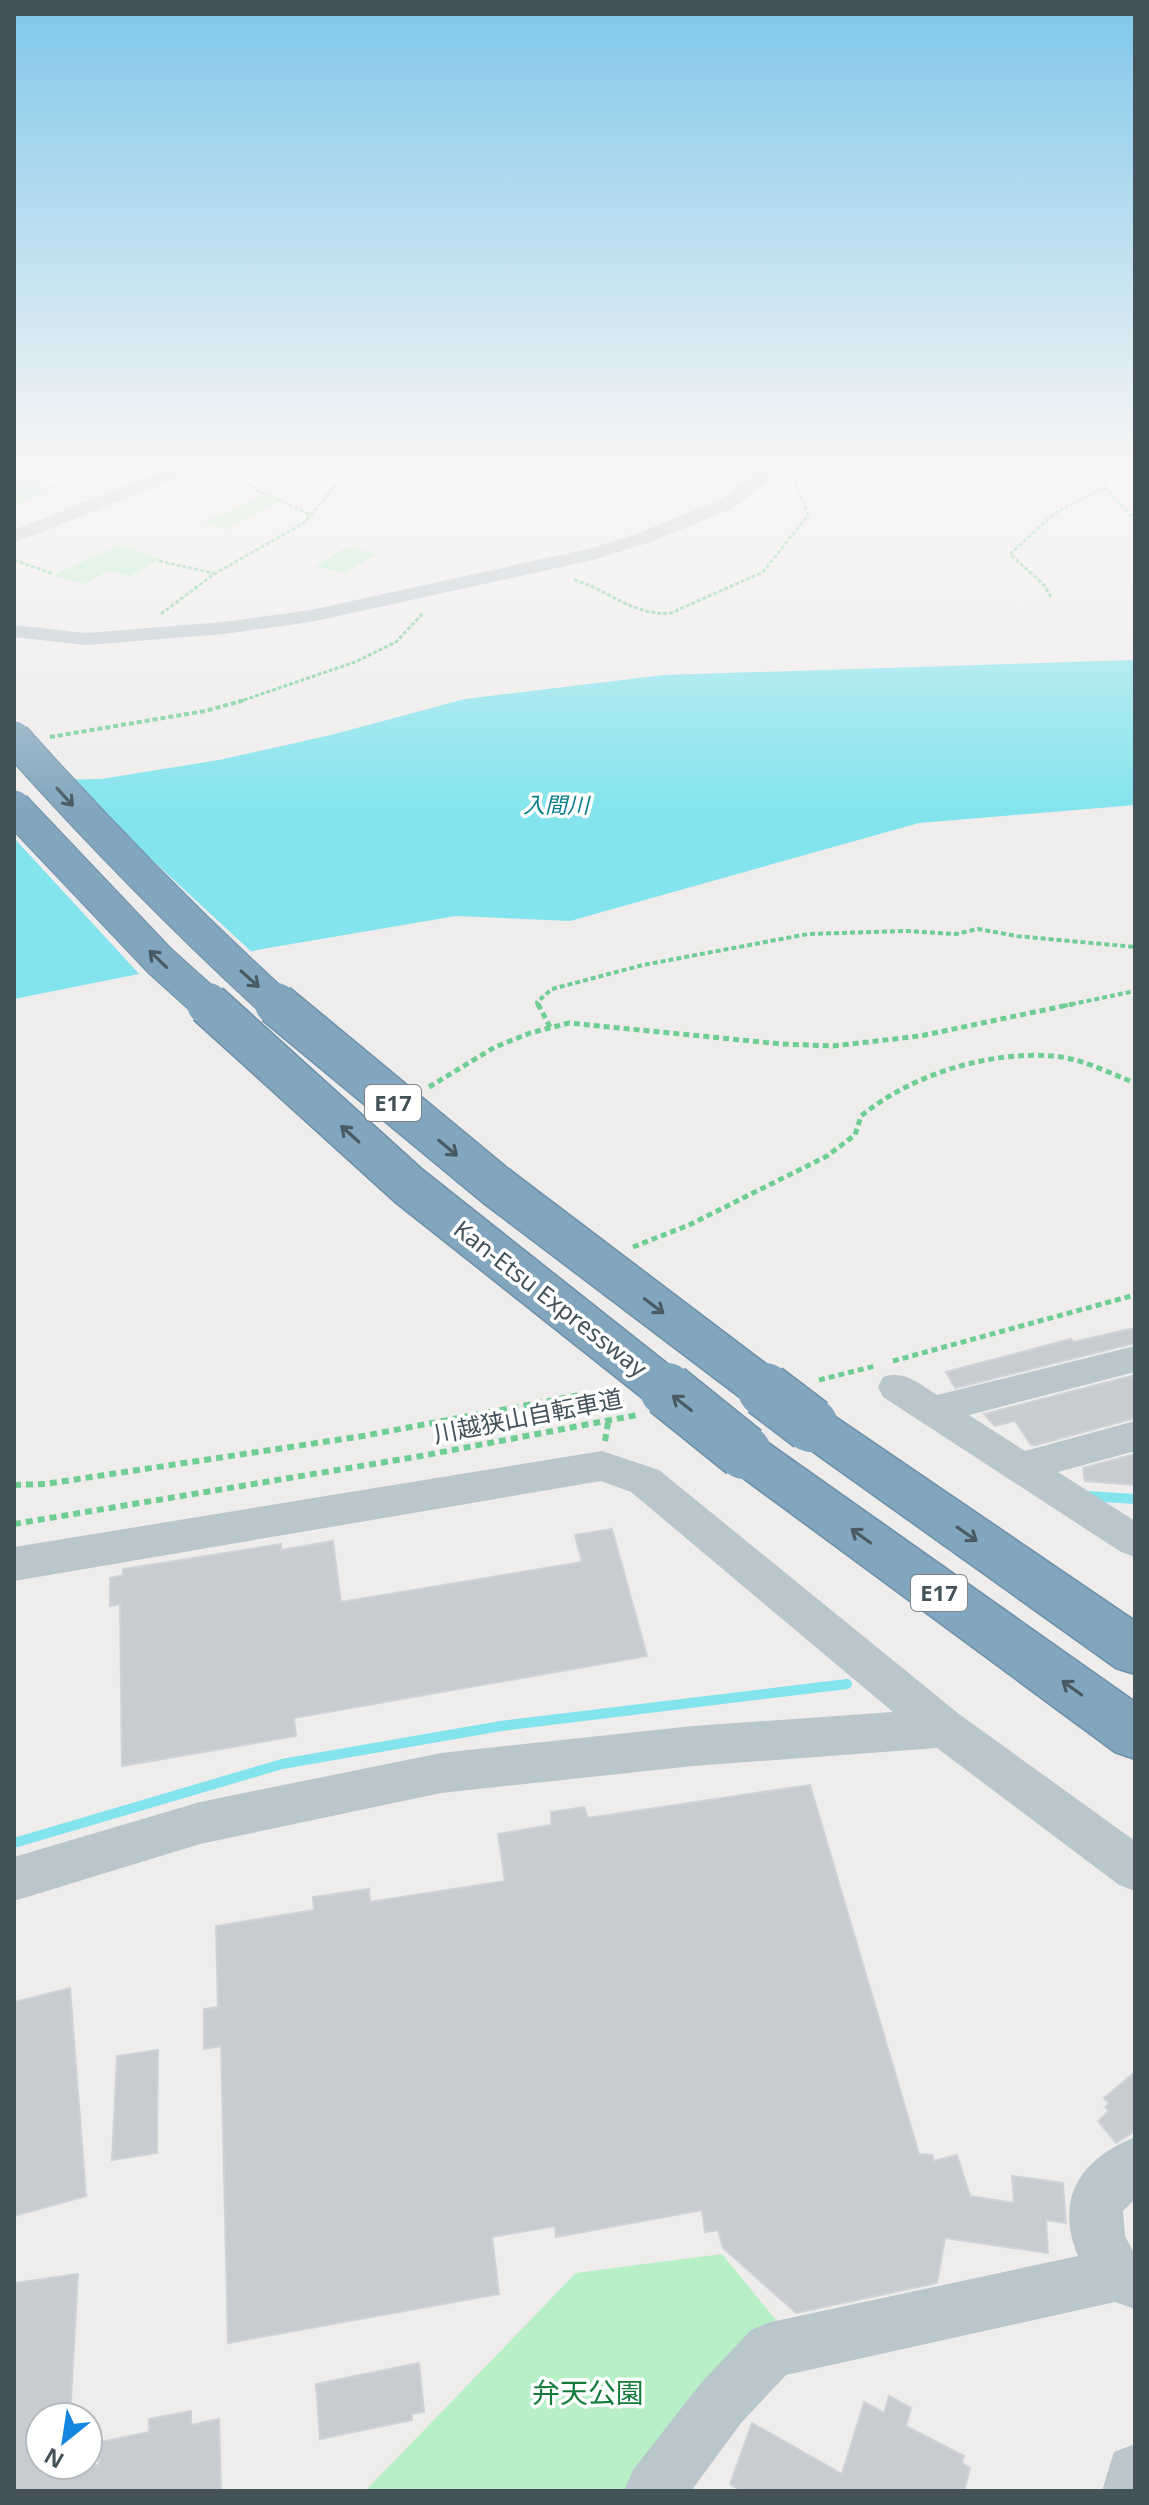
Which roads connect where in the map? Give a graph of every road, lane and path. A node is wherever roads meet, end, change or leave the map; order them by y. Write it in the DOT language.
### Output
graph roads {
  1 [pos="209,578"];
  2 [pos="487,578"];
  3 [pos="749,578"];
  4 [pos="1036,578"];
  5 [pos="568,580"];
  6 [pos="1051,597"];
  7 [pos="425,612"];
  8 [pos="154,619"];
  9 [pos="14,631"];
  10 [pos="30,738"];
  11 [pos="14,807"];
  12 [pos="1135,947"];
  13 [pos="1135,991"];
  14 [pos="550,1027"];
  15 [pos="1135,1083"];
  16 [pos="428,1088"];
  17 [pos="626,1249"];
  18 [pos="1135,1295"];
  19 [pos="1135,1359"];
  20 [pos="896,1387"];
  21 [pos="580,1395"];
  22 [pos="810,1404"];
  23 [pos="935,1410"];
  24 [pos="644,1413"];
  25 [pos="1135,1436"];
  26 [pos="1019,1467"];
  27 [pos="14,1485"];
  28 [pos="14,1524"];
  29 [pos="1135,1541"];
  30 [pos="14,1564"];
  31 [pos="1135,1651"];
  32 [pos="944,1728"];
  33 [pos="1135,1734"];
  34 [pos="1135,1869"];
  35 [pos="14,1879"];
  36 [pos="1135,2163"];
  37 [pos="1125,2278"];
  38 [pos="1135,2473"];
  39 [pos="654,2491"];
  40 [pos="1132,2491"];
  1 -- 8 [label="path"];
  2 -- 9 [label="street"];
  3 -- 5 [label="path"];
  4 -- 6 [label="path"];
  7 -- 10 [label="path"];
  10 -- 22 [label="highway, E17, one-way, bridge"];
  33 -- 11 [label="highway, Kan-Etsu Expressway / E17, one-way, bridge"];
  12 -- 14 [label="path"];
  13 -- 14 [label="path"];
  14 -- 16 [label="path"];
  15 -- 17 [label="path"];
  18 -- 22 [label="path"];
  19 -- 23 [label="street"];
  20 -- 23 [label="street"];
  21 -- 27 [label="path"];
  22 -- 31 [label="highway, E17, one-way"];
  23 -- 26 [label="street"];
  24 -- 28 [label="path, 川越狭山自転車道"];
  25 -- 26 [label="street"];
  26 -- 29 [label="street"];
  30 -- 32 [label="street"];
  32 -- 34 [label="street"];
  32 -- 35 [label="street"];
  36 -- 37 [label="street"];
  37 -- 39 [label="street"];
  38 -- 40 [label="street"];
}
